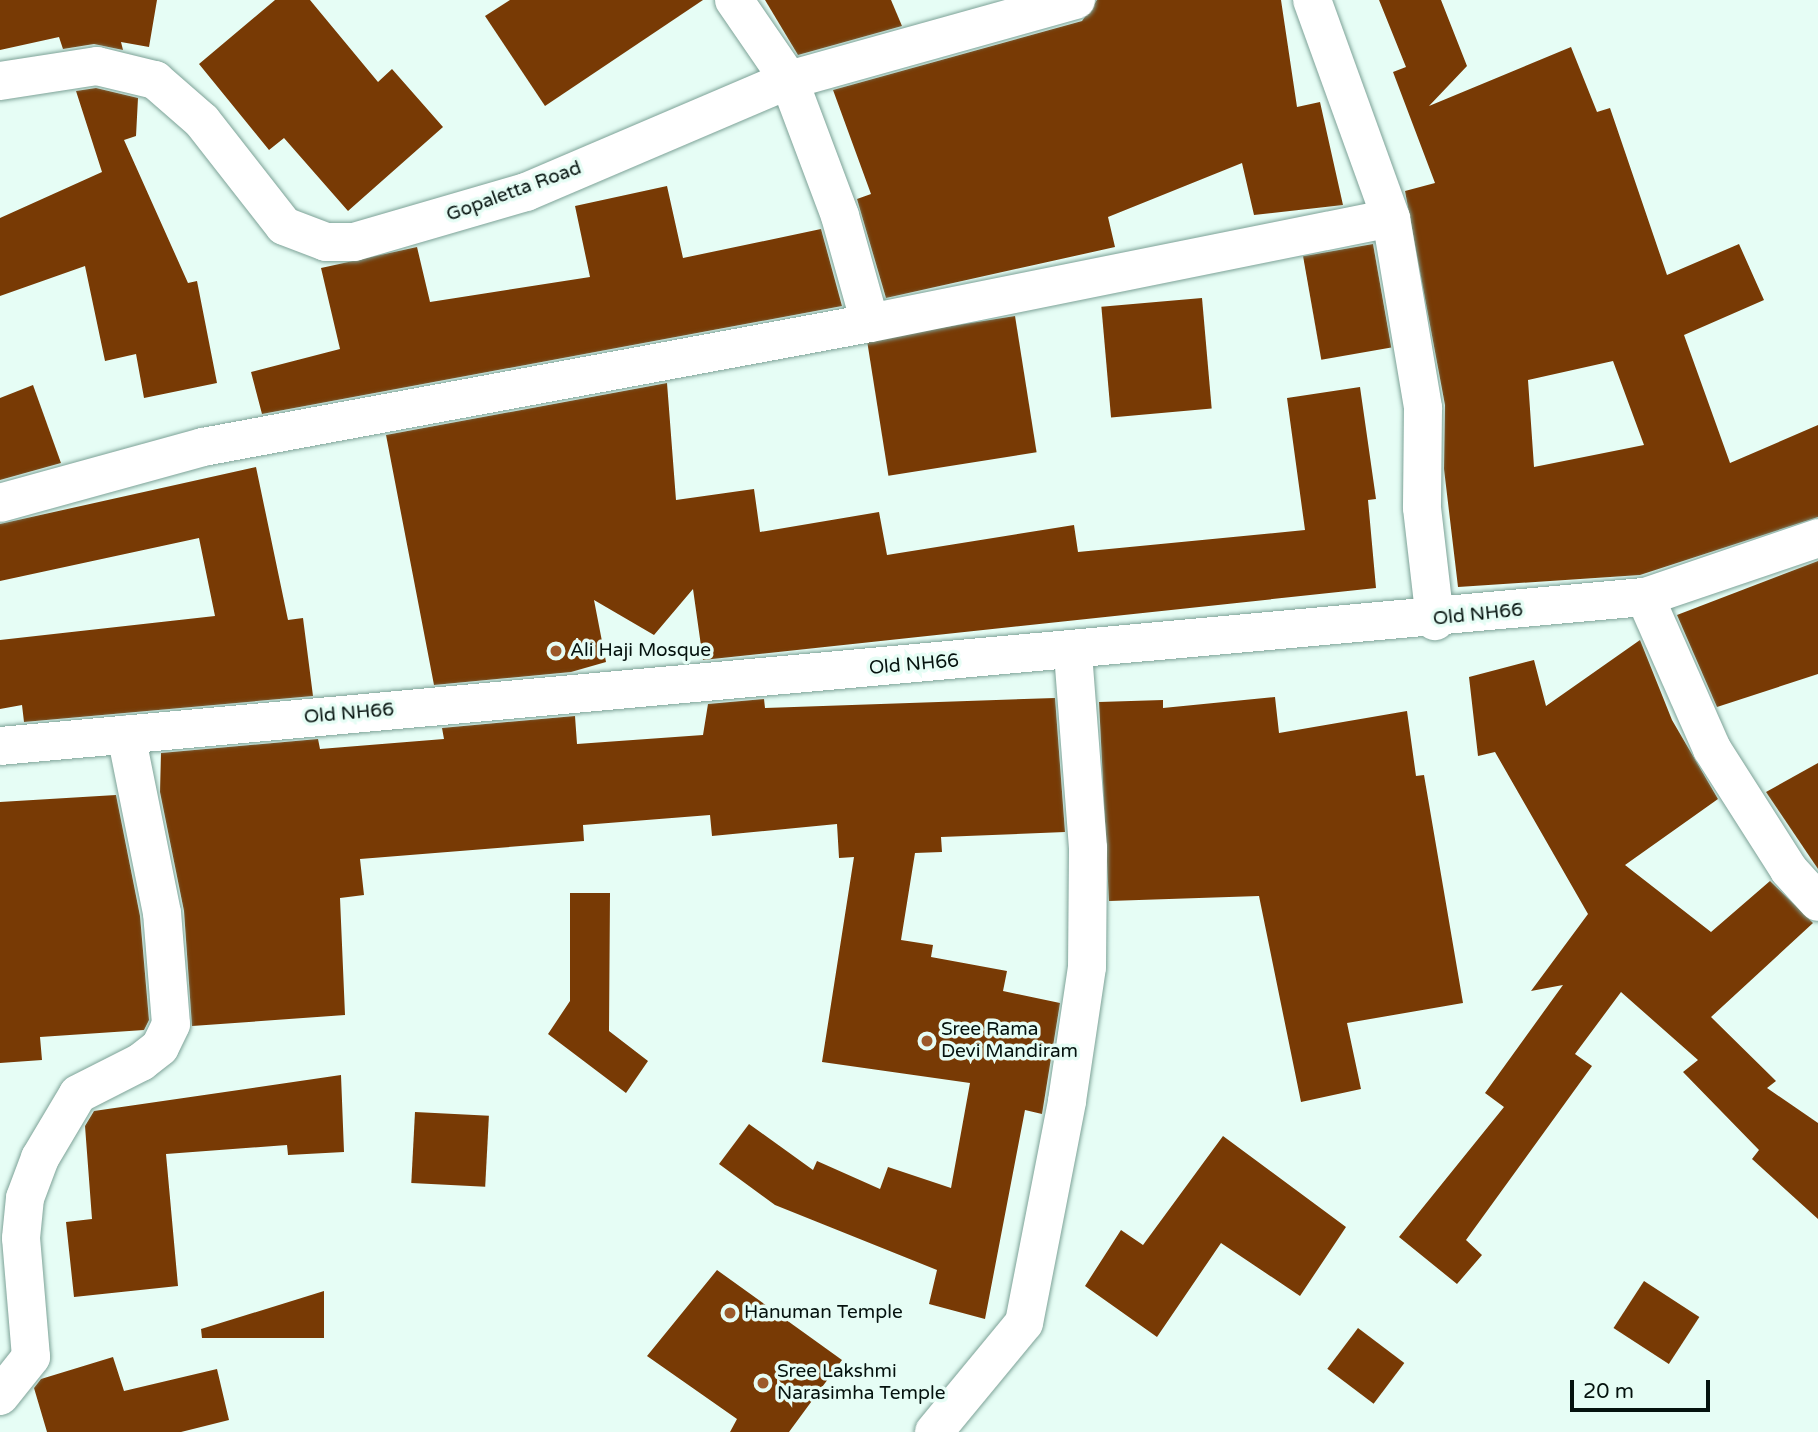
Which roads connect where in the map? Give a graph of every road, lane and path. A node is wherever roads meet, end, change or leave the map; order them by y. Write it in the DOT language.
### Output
graph roads {
  1 [pos="734,0"];
  2 [pos="1076,0"];
  3 [pos="1312,0"];
  4 [pos="789,80"];
  5 [pos="0,81"];
  6 [pos="1391,218"];
  7 [pos="870,323"];
  8 [pos="0,503"];
  9 [pos="1818,538"];
  10 [pos="1646,597"];
  11 [pos="1435,621"];
  12 [pos="1073,651"];
  13 [pos="126,735"];
  14 [pos="0,746"];
  15 [pos="1818,902"];
  16 [pos="0,1396"];
  17 [pos="934,1432"];
  1 -- 4 [label="street"];
  2 -- 4 [label="street, Gopaletta Road"];
  3 -- 6 [label="street"];
  4 -- 5 [label="street, Gopaletta Road"];
  4 -- 7 [label="street"];
  6 -- 7 [label="street"];
  6 -- 11 [label="street"];
  7 -- 8 [label="street"];
  9 -- 10 [label="street, Old NH66"];
  10 -- 11 [label="street, Old NH66"];
  10 -- 15 [label="street"];
  11 -- 12 [label="street, Old NH66"];
  12 -- 13 [label="street, Old NH66"];
  12 -- 17 [label="street"];
  13 -- 14 [label="street, Old NH66"];
  13 -- 16 [label="street"];
}
